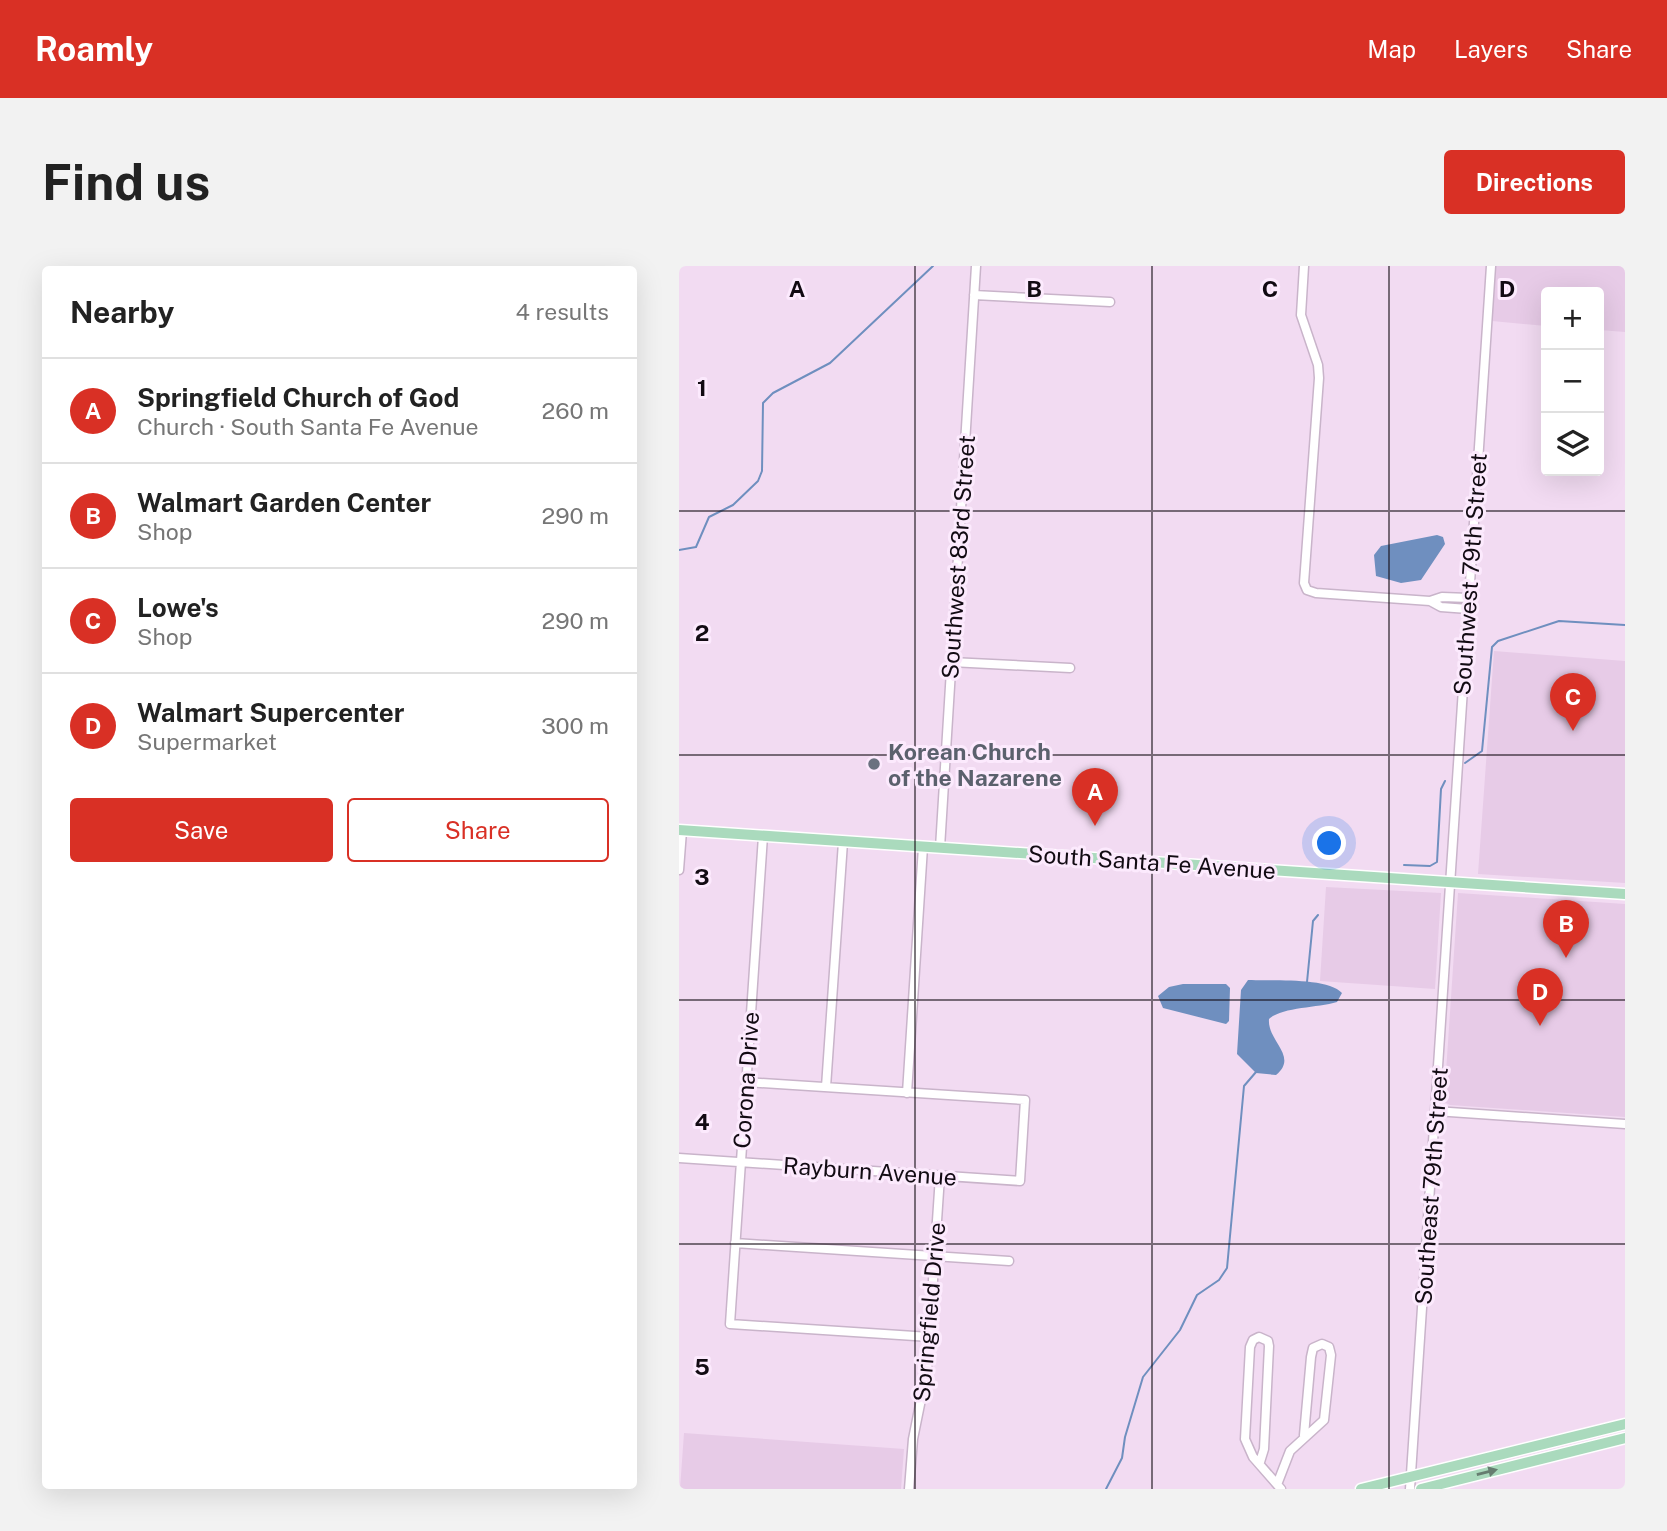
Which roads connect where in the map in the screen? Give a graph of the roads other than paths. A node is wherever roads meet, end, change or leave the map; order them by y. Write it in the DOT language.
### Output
graph roads {
  1 [pos="977,266"];
  2 [pos="1304,266"];
  3 [pos="1490,266"];
  4 [pos="974,295"];
  5 [pos="1110,302"];
  6 [pos="1469,598"];
  7 [pos="1430,601"];
  8 [pos="1468,609"];
  9 [pos="951,662"];
  10 [pos="1070,668"];
  11 [pos="680,830"];
  12 [pos="763,836"];
  13 [pos="843,842"];
  14 [pos="923,847"];
  15 [pos="940,848"];
  16 [pos="679,870"];
  17 [pos="1449,882"];
  18 [pos="1625,894"];
  19 [pos="746,1082"];
  20 [pos="826,1087"];
  21 [pos="907,1093"];
  22 [pos="1435,1111"];
  23 [pos="1625,1124"];
  24 [pos="679,1158"];
  25 [pos="740,1162"];
  26 [pos="940,1176"];
  27 [pos="735,1243"];
  28 [pos="935,1257"];
  29 [pos="1009,1261"];
  30 [pos="930,1337"];
  31 [pos="1625,1424"];
  32 [pos="1304,1435"];
  33 [pos="1625,1438"];
  34 [pos="1260,1462"];
  35 [pos="1412,1477"];
  36 [pos="1279,1486"];
  37 [pos="909,1489"];
  38 [pos="1361,1489"];
  39 [pos="1411,1489"];
  40 [pos="1421,1489"];
  1 -- 4 [label="street, Southwest 83rd Street"];
  2 -- 7 [label="street"];
  3 -- 6 [label="street, Southwest 79th Street"];
  4 -- 5 [label="street"];
  4 -- 9 [label="street, Southwest 83rd Street"];
  6 -- 7 [label="street"];
  6 -- 8 [label="street, Southwest 79th Street"];
  7 -- 8 [label="street"];
  8 -- 17 [label="street, Southwest 79th Street"];
  9 -- 10 [label="street"];
  9 -- 15 [label="street, Southwest 83rd Street"];
  11 -- 12 [label="main road, South Santa Fe Avenue"];
  11 -- 16 [label="street"];
  12 -- 13 [label="main road, South Santa Fe Avenue"];
  12 -- 19 [label="street, Corona Drive"];
  13 -- 14 [label="main road, South Santa Fe Avenue"];
  13 -- 20 [label="street"];
  14 -- 15 [label="main road, South Santa Fe Avenue"];
  14 -- 21 [label="street"];
  15 -- 17 [label="main road, South Santa Fe Avenue"];
  17 -- 18 [label="main road, South Santa Fe Avenue"];
  17 -- 22 [label="street, Southeast 79th Street"];
  19 -- 20 [label="street"];
  19 -- 25 [label="street, Corona Drive"];
  20 -- 21 [label="street"];
  21 -- 26 [label="street, Rayburn Avenue"];
  22 -- 23 [label="street"];
  22 -- 35 [label="street, Southeast 79th Street"];
  24 -- 25 [label="street, Rayburn Avenue"];
  25 -- 26 [label="street, Rayburn Avenue"];
  25 -- 27 [label="street, Corona Drive"];
  26 -- 28 [label="street, Springfield Drive"];
  27 -- 28 [label="street"];
  27 -- 30 [label="street, Corona Drive"];
  28 -- 29 [label="street"];
  28 -- 30 [label="street, Springfield Drive"];
  30 -- 37 [label="street, Springfield Drive"];
  31 -- 35 [label="main road"];
  32 -- 32 [label="street"];
  32 -- 36 [label="street"];
  40 -- 33 [label="main road, one-way"];
  34 -- 34 [label="street"];
  34 -- 36 [label="street"];
  35 -- 38 [label="main road"];
  35 -- 39 [label="street, Southeast 79th Street"];
}
